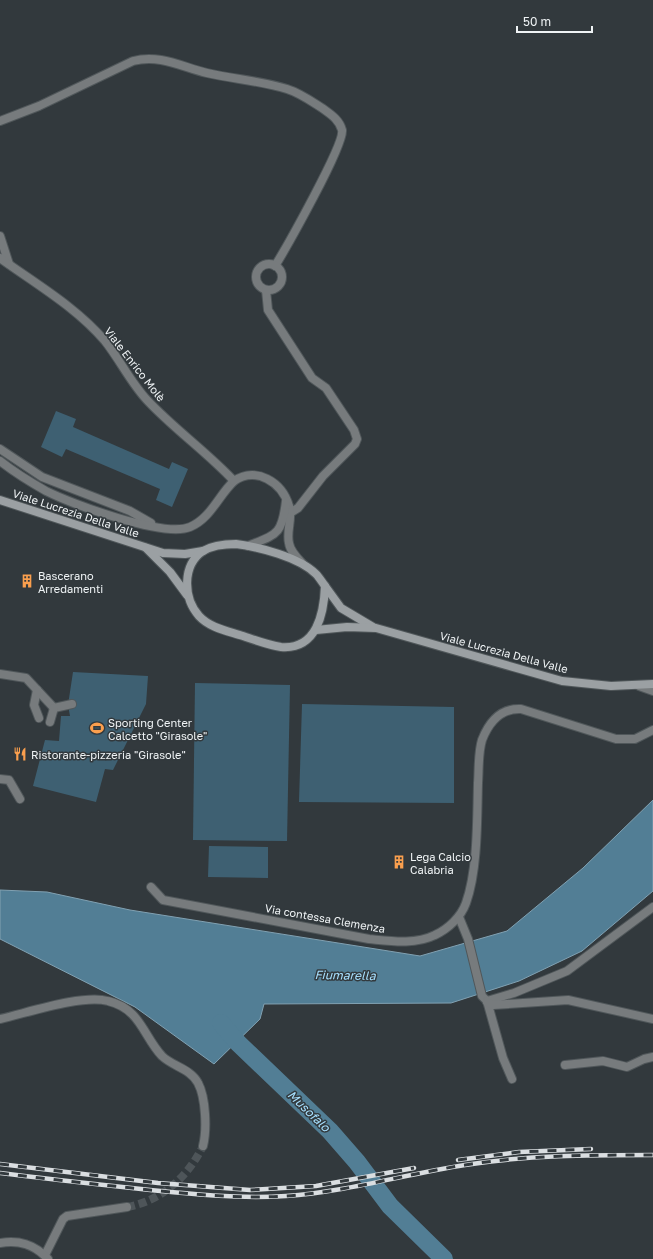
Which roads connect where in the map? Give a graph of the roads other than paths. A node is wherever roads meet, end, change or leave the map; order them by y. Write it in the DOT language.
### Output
graph roads {
  1 [pos="0,121"];
  2 [pos="0,236"];
  3 [pos="0,258"];
  4 [pos="9,264"];
  5 [pos="275,266"];
  6 [pos="266,290"];
  7 [pos="0,449"];
  8 [pos="0,461"];
  9 [pos="234,481"];
  10 [pos="286,499"];
  11 [pos="0,500"];
  12 [pos="290,513"];
  13 [pos="157,527"];
  14 [pos="248,546"];
  15 [pos="145,548"];
  16 [pos="203,551"];
  17 [pos="303,564"];
  18 [pos="325,586"];
  19 [pos="187,596"];
  20 [pos="376,628"];
  21 [pos="316,630"];
  22 [pos="0,674"];
  23 [pos="653,684"];
  24 [pos="639,686"];
  25 [pos="37,690"];
  26 [pos="653,691"];
  27 [pos="72,704"];
  28 [pos="54,708"];
  29 [pos="39,718"];
  30 [pos="50,722"];
  31 [pos="653,730"];
  32 [pos="0,779"];
  33 [pos="20,799"];
  34 [pos="151,887"];
  35 [pos="653,907"];
  36 [pos="458,917"];
  37 [pos="484,999"];
  38 [pos="0,1019"];
  39 [pos="653,1019"];
  40 [pos="653,1057"];
  41 [pos="565,1065"];
  42 [pos="512,1079"];
  43 [pos="203,1146"];
  44 [pos="127,1207"];
  45 [pos="0,1243"];
  46 [pos="46,1257"];
  1 -- 5 [label="street"];
  2 -- 4 [label="street"];
  3 -- 4 [label="street, Viale Enrico Molè"];
  4 -- 9 [label="street, Viale Enrico Molè"];
  5 -- 6 [label="street"];
  5 -- 6 [label="street"];
  6 -- 12 [label="street"];
  7 -- 13 [label="street"];
  8 -- 13 [label="street"];
  9 -- 10 [label="street"];
  9 -- 13 [label="street"];
  10 -- 12 [label="street"];
  10 -- 14 [label="street"];
  11 -- 15 [label="main road, Viale Lucrezia Della Valle"];
  12 -- 17 [label="street"];
  14 -- 16 [label="main road, Viale Lucrezia Della Valle"];
  14 -- 17 [label="main road, Viale Lucrezia Della Valle"];
  15 -- 16 [label="main road, Viale Lucrezia Della Valle"];
  15 -- 19 [label="main road, Viale Lucrezia Della Valle"];
  16 -- 19 [label="main road"];
  17 -- 18 [label="main road, Viale Lucrezia Della Valle"];
  18 -- 20 [label="main road, Viale Lucrezia Della Valle"];
  18 -- 21 [label="main road"];
  19 -- 21 [label="main road, Viale Lucrezia Della Valle"];
  20 -- 21 [label="main road, Viale Lucrezia Della Valle"];
  20 -- 24 [label="main road, Viale Lucrezia Della Valle"];
  22 -- 25 [label="street"];
  23 -- 24 [label="main road, Viale Lucrezia Della Valle"];
  24 -- 26 [label="street"];
  25 -- 28 [label="street"];
  25 -- 29 [label="street"];
  27 -- 28 [label="street"];
  28 -- 30 [label="street"];
  31 -- 36 [label="street, Via contessa Clemenza"];
  32 -- 33 [label="street"];
  34 -- 36 [label="street, Via contessa Clemenza"];
  35 -- 37 [label="street"];
  36 -- 37 [label="street"];
  37 -- 39 [label="street"];
  37 -- 42 [label="street"];
  38 -- 43 [label="street"];
  40 -- 41 [label="street"];
  44 -- 46 [label="street"];
  45 -- 46 [label="street"];
}
